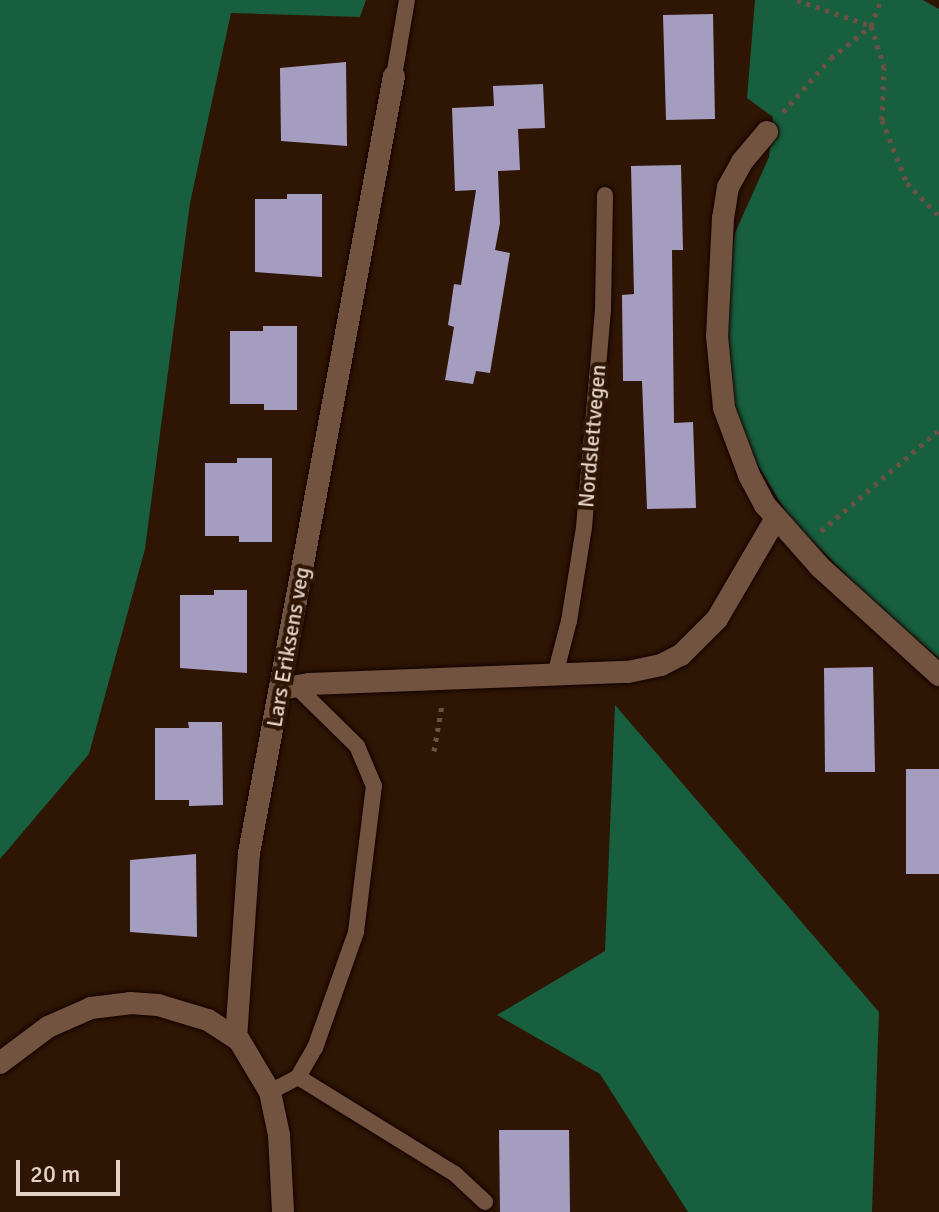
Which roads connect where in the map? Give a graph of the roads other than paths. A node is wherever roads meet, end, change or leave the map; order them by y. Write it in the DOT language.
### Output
graph roads {
  1 [pos="407,0"];
  2 [pos="394,76"];
  3 [pos="767,132"];
  4 [pos="605,195"];
  5 [pos="776,518"];
  6 [pos="555,675"];
  7 [pos="939,675"];
  8 [pos="288,688"];
  9 [pos="236,1038"];
  10 [pos="0,1063"];
  11 [pos="298,1077"];
  12 [pos="270,1092"];
  13 [pos="485,1202"];
  14 [pos="283,1212"];
  1 -- 2 [label="lane"];
  2 -- 8 [label="street, Lars Eriksens veg"];
  3 -- 5 [label="street"];
  4 -- 6 [label="lane, Nordslettvegen"];
  5 -- 6 [label="street"];
  5 -- 7 [label="street"];
  6 -- 8 [label="street"];
  8 -- 9 [label="street, Lars Eriksens veg"];
  8 -- 11 [label="lane"];
  9 -- 10 [label="street"];
  9 -- 12 [label="street"];
  11 -- 12 [label="lane"];
  11 -- 13 [label="lane"];
  12 -- 14 [label="street"];
}
